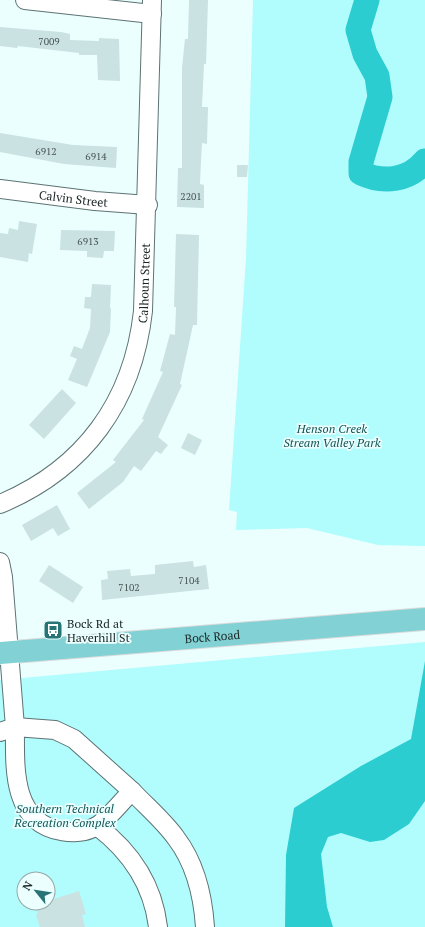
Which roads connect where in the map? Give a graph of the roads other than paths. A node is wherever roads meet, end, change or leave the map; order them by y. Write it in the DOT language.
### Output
graph roads {
  1 [pos="25,0"];
  2 [pos="152,7"];
  3 [pos="0,189"];
  4 [pos="148,205"];
  5 [pos="0,504"];
  6 [pos="0,562"];
  7 [pos="425,619"];
  8 [pos="5,652"];
  9 [pos="8,730"];
  10 [pos="132,791"];
  11 [pos="97,826"];
  12 [pos="158,927"];
  13 [pos="205,927"];
  1 -- 2 [label="street"];
  2 -- 4 [label="street, Calhoun Street"];
  3 -- 4 [label="street, Calvin Street"];
  4 -- 5 [label="street, Calhoun Street"];
  6 -- 8 [label="street"];
  7 -- 8 [label="main road, Bock Road"];
  8 -- 9 [label="street"];
  9 -- 10 [label="street"];
  9 -- 11 [label="street"];
  10 -- 11 [label="street"];
  10 -- 13 [label="street"];
  11 -- 12 [label="street"];
}
